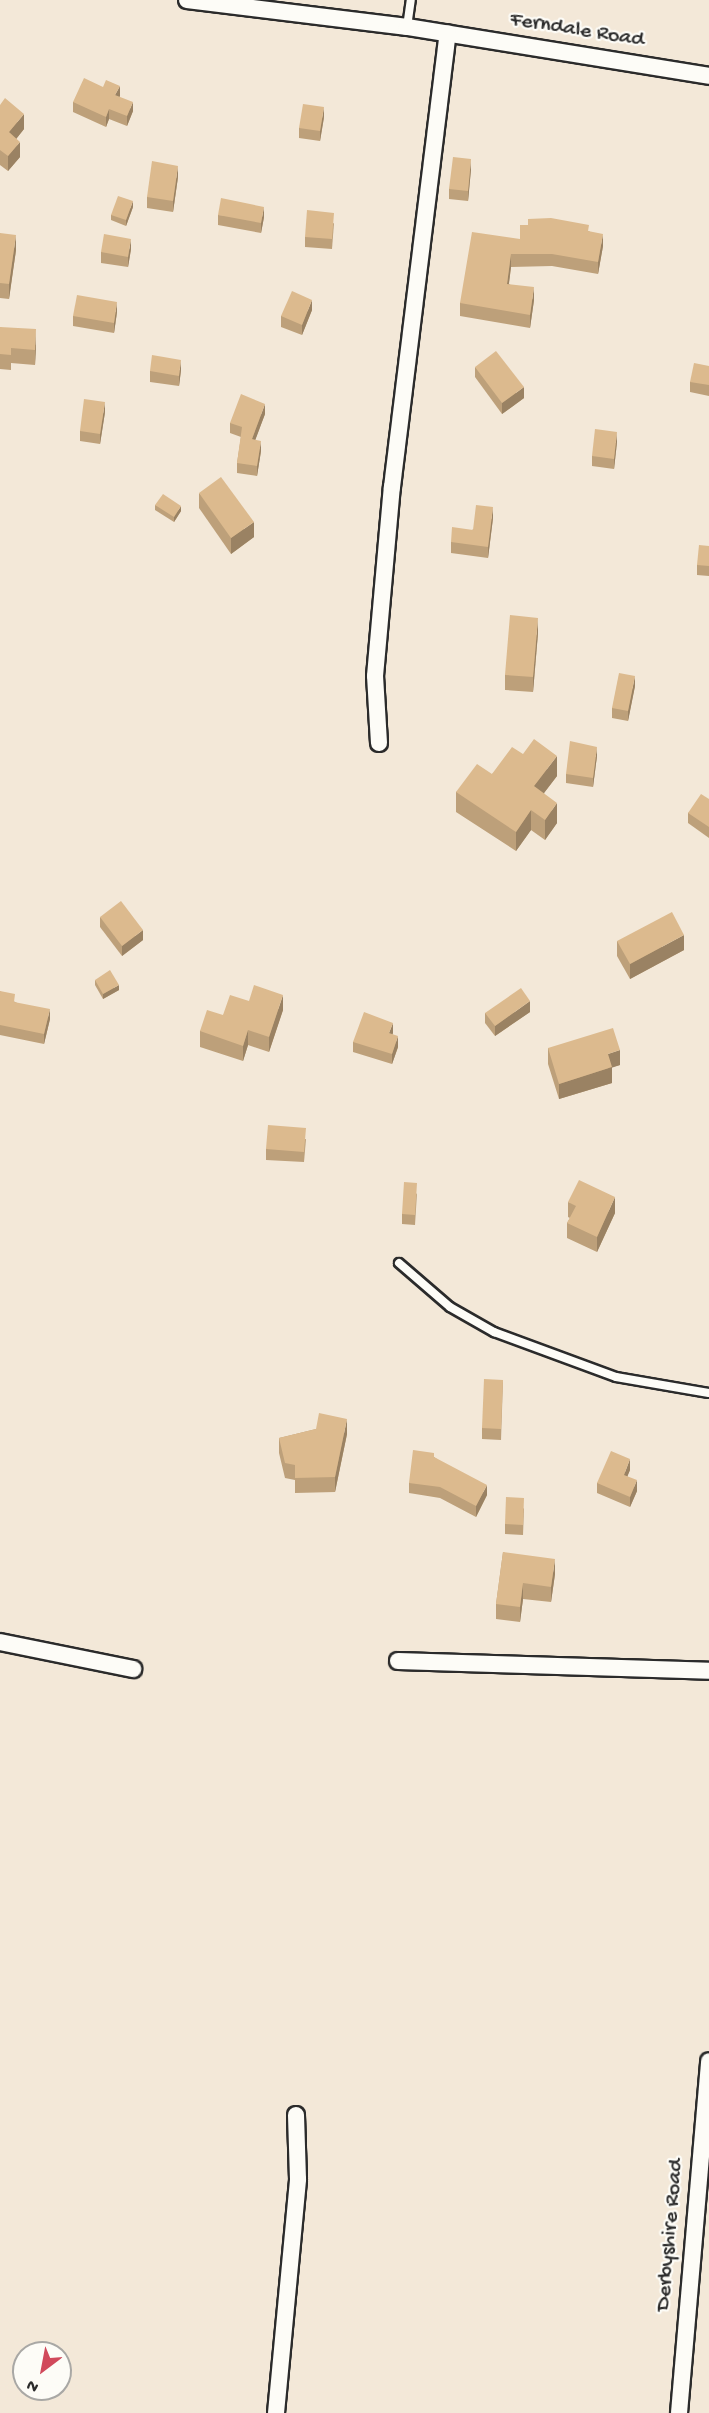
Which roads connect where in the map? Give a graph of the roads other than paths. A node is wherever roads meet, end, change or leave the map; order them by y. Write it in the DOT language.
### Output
graph roads {
  1 [pos="187,0"];
  2 [pos="411,0"];
  3 [pos="407,27"];
  4 [pos="448,33"];
  5 [pos="709,76"];
  6 [pos="379,744"];
  7 [pos="399,1263"];
  8 [pos="709,1393"];
  9 [pos="0,1642"];
  10 [pos="398,1661"];
  11 [pos="133,1669"];
  12 [pos="709,1671"];
  13 [pos="709,2061"];
  14 [pos="296,2115"];
  15 [pos="703,2201"];
  16 [pos="276,2413"];
  17 [pos="679,2413"];
  1 -- 3 [label="street, Ferndale Road"];
  2 -- 3 [label="lane"];
  3 -- 4 [label="street, Ferndale Road"];
  4 -- 5 [label="street, Ferndale Road"];
  4 -- 6 [label="street"];
  7 -- 8 [label="lane"];
  9 -- 11 [label="street"];
  10 -- 12 [label="street"];
  13 -- 15 [label="street, Derbyshire Road"];
  14 -- 16 [label="street"];
  15 -- 17 [label="street, Derbyshire Road"];
}
